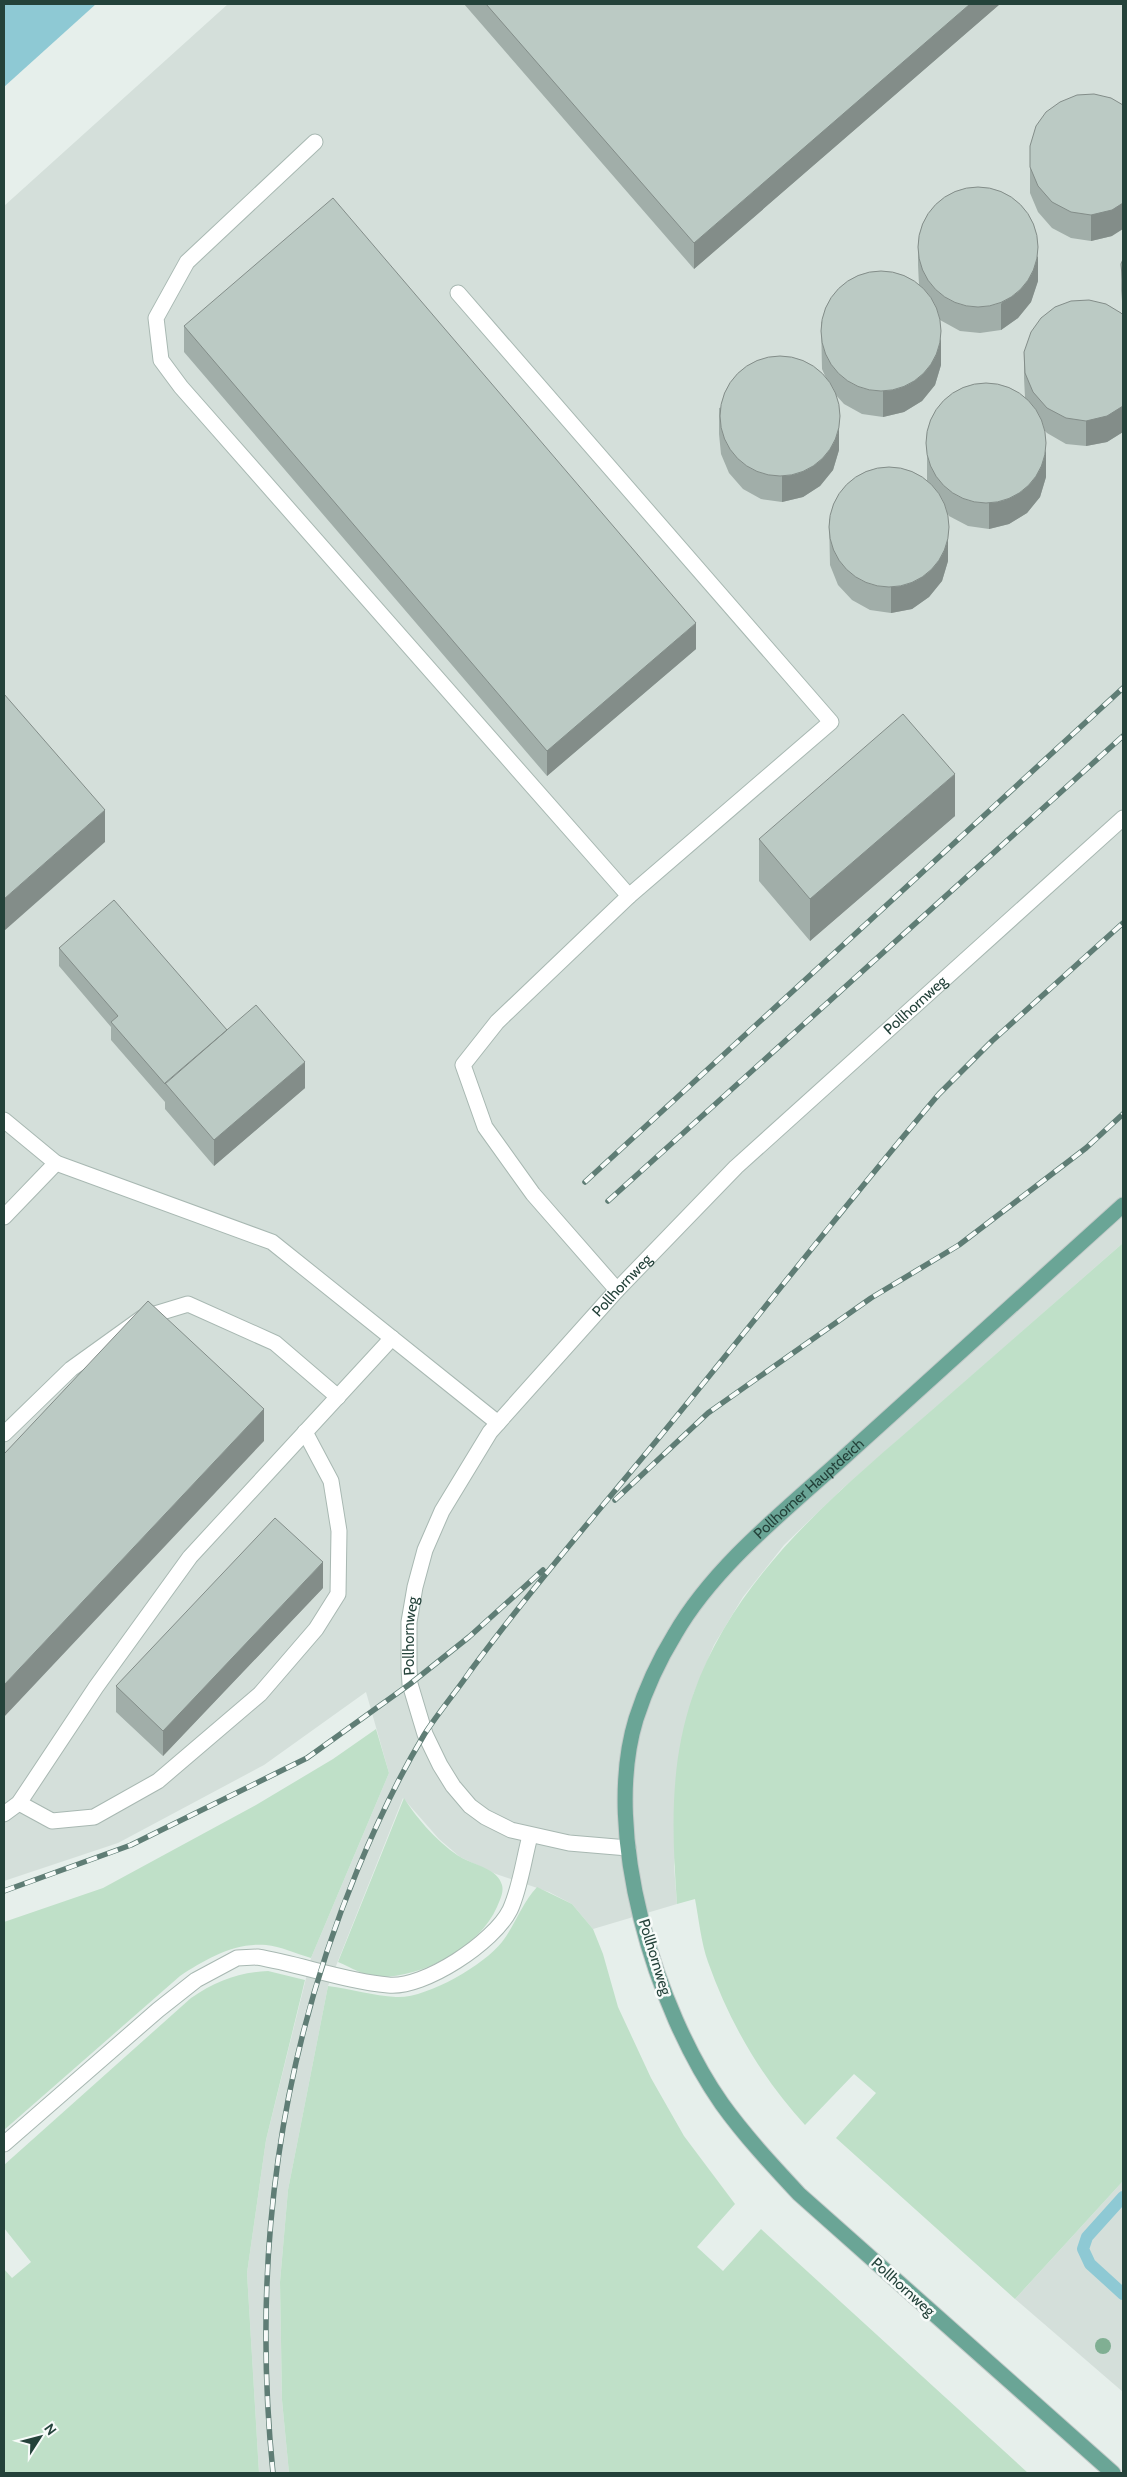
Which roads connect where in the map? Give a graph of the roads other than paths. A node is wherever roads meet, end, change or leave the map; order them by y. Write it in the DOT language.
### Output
graph roads {
  1 [pos="315,142"];
  2 [pos="458,293"];
  3 [pos="1123,818"];
  4 [pos="629,896"];
  5 [pos="4,1120"];
  6 [pos="56,1163"];
  7 [pos="1123,1205"];
  8 [pos="4,1217"];
  9 [pos="617,1290"];
  10 [pos="392,1338"];
  11 [pos="338,1397"];
  12 [pos="498,1423"];
  13 [pos="305,1432"];
  14 [pos="4,1434"];
  15 [pos="19,1802"];
  16 [pos="4,1814"];
  17 [pos="530,1836"];
  18 [pos="628,1848"];
  19 [pos="4,2144"];
  20 [pos="1113,2473"];
  1 -- 4 [label="street"];
  2 -- 4 [label="street"];
  3 -- 9 [label="street, Pollhornweg"];
  4 -- 9 [label="street"];
  5 -- 6 [label="street"];
  6 -- 8 [label="street"];
  6 -- 10 [label="street"];
  7 -- 18 [label="main road, Pollhorner Hauptdeich"];
  9 -- 12 [label="street, Pollhornweg"];
  10 -- 11 [label="street"];
  10 -- 12 [label="street"];
  11 -- 13 [label="street"];
  11 -- 14 [label="street"];
  12 -- 17 [label="street, Pollhornweg"];
  13 -- 15 [label="street"];
  13 -- 15 [label="street"];
  15 -- 16 [label="street"];
  17 -- 18 [label="street, Pollhornweg"];
  17 -- 19 [label="street"];
  18 -- 20 [label="main road, Pollhornweg"];
}
